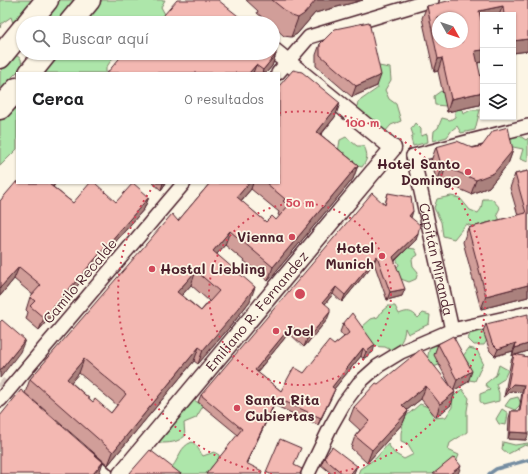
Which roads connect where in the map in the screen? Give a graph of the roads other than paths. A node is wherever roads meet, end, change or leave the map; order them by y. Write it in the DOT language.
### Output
graph roads {
  1 [pos="47,0"];
  2 [pos="89,0"];
  3 [pos="426,1"];
  4 [pos="34,16"];
  5 [pos="76,16"];
  6 [pos="16,37"];
  7 [pos="0,56"];
  8 [pos="40,60"];
  9 [pos="283,67"];
  10 [pos="31,72"];
  11 [pos="16,90"];
  12 [pos="0,108"];
  13 [pos="528,126"];
  14 [pos="393,148"];
  15 [pos="413,156"];
  16 [pos="183,184"];
  17 [pos="528,312"];
  18 [pos="452,330"];
  19 [pos="9,389"];
  20 [pos="20,398"];
  21 [pos="0,400"];
  22 [pos="79,450"];
  23 [pos="106,474"];
  24 [pos="121,474"];
  25 [pos="308,474"];
  1 -- 4 [label="highway"];
  2 -- 5 [label="highway"];
  3 -- 9 [label="street"];
  6 -- 7 [label="highway"];
  8 -- 10 [label="highway"];
  9 -- 14 [label="street"];
  11 -- 12 [label="highway"];
  13 -- 15 [label="street"];
  14 -- 15 [label="street"];
  14 -- 24 [label="street, Emiliano R. Fernandez"];
  15 -- 18 [label="street, Capitán Miranda"];
  16 -- 19 [label="street, Camilo Recalde"];
  17 -- 18 [label="street"];
  18 -- 25 [label="street"];
  19 -- 20 [label="street"];
  19 -- 21 [label="street, Camilo Recalde"];
  22 -- 23 [label="street"];
}
